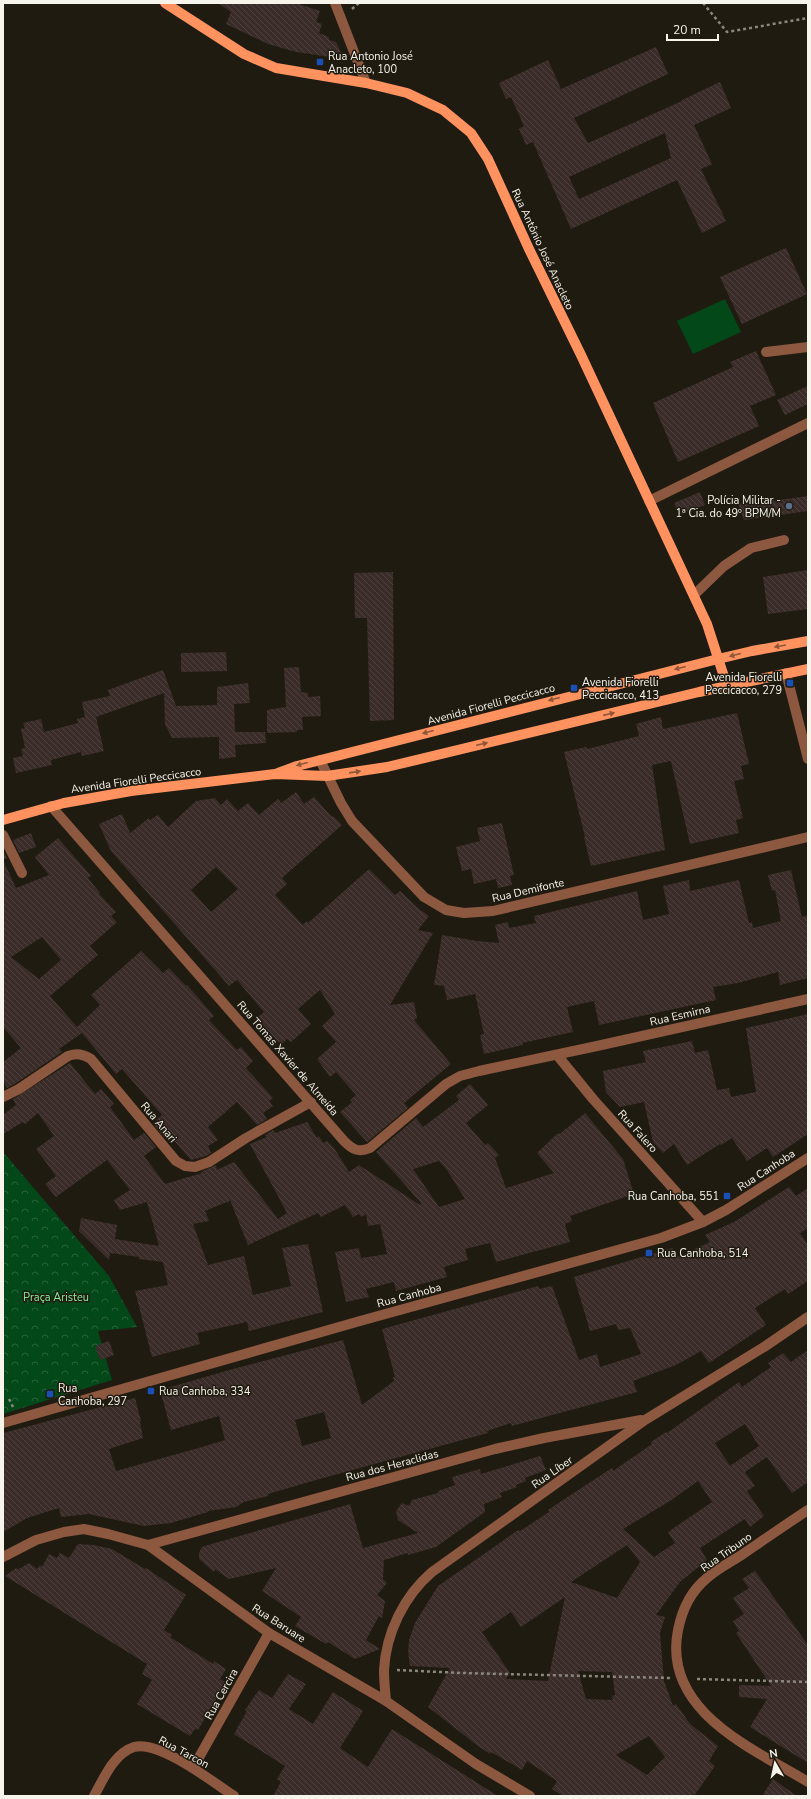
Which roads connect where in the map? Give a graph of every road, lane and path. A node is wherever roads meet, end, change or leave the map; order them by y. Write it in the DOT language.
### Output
graph roads {
  1 [pos="165,3"];
  2 [pos="335,3"];
  3 [pos="703,3"];
  4 [pos="808,18"];
  5 [pos="366,83"];
  6 [pos="808,347"];
  7 [pos="766,352"];
  8 [pos="808,423"];
  9 [pos="649,501"];
  10 [pos="784,540"];
  11 [pos="694,595"];
  12 [pos="808,641"];
  13 [pos="718,659"];
  14 [pos="808,669"];
  15 [pos="786,673"];
  16 [pos="727,686"];
  17 [pos="808,759"];
  18 [pos="320,760"];
  19 [pos="275,774"];
  20 [pos="327,776"];
  21 [pos="51,806"];
  22 [pos="3,820"];
  23 [pos="3,835"];
  24 [pos="808,837"];
  25 [pos="22,873"];
  26 [pos="808,999"];
  27 [pos="557,1055"];
  28 [pos="3,1097"];
  29 [pos="311,1102"];
  30 [pos="808,1158"];
  31 [pos="703,1222"];
  32 [pos="808,1317"];
  33 [pos="645,1420"];
  34 [pos="3,1423"];
  35 [pos="808,1510"];
  36 [pos="148,1545"];
  37 [pos="3,1557"];
  38 [pos="269,1633"];
  39 [pos="384,1669"];
  40 [pos="682,1679"];
  41 [pos="808,1682"];
  42 [pos="386,1701"];
  43 [pos="193,1768"];
  44 [pos="808,1782"];
  45 [pos="94,1796"];
  46 [pos="234,1796"];
  47 [pos="530,1796"];
  1 -- 5 [label="main road, Rua Antônio José Anacleto"];
  2 -- 5 [label="street"];
  3 -- 4 [label="path"];
  5 -- 9 [label="main road, Rua Antônio José Anacleto"];
  6 -- 7 [label="street"];
  8 -- 9 [label="street"];
  9 -- 11 [label="main road, Rua Antônio José Anacleto"];
  10 -- 11 [label="street"];
  11 -- 13 [label="main road, Rua Antônio José Anacleto"];
  12 -- 13 [label="main road, Avenida Fiorelli Peccicacco, one-way"];
  13 -- 16 [label="main road, Rua Antônio José Anacleto"];
  13 -- 18 [label="main road, Avenida Fiorelli Peccicacco, one-way"];
  14 -- 15 [label="main road, Avenida Fiorelli Peccicacco"];
  15 -- 16 [label="main road, Avenida Fiorelli Peccicacco"];
  15 -- 17 [label="street"];
  20 -- 16 [label="main road, Avenida Fiorelli Peccicacco, one-way"];
  18 -- 19 [label="main road, Avenida Fiorelli Peccicacco, one-way"];
  18 -- 20 [label="street, Rua Demifonte"];
  19 -- 20 [label="main road, Avenida Fiorelli Peccicacco"];
  19 -- 21 [label="main road, Avenida Fiorelli Peccicacco"];
  20 -- 24 [label="street, Rua Demifonte"];
  21 -- 22 [label="main road, Avenida Fiorelli Peccicacco"];
  21 -- 29 [label="street, Rua Tomas Xavier de Almeida"];
  23 -- 25 [label="street"];
  26 -- 27 [label="street, Rua Esmirna"];
  27 -- 29 [label="street, Rua Tomas Xavier de Almeida"];
  27 -- 31 [label="street, Rua Falero"];
  28 -- 29 [label="street, Rua Anari"];
  30 -- 31 [label="street, Rua Canhoba"];
  31 -- 34 [label="street, Rua Canhoba"];
  32 -- 33 [label="street, Rua Líber"];
  33 -- 36 [label="street, Rua dos Heraclidas"];
  33 -- 39 [label="street, Rua Líber"];
  35 -- 40 [label="street, Rua Tribuno"];
  36 -- 37 [label="street, Rua Baruare"];
  36 -- 38 [label="street, Rua Baruare"];
  38 -- 42 [label="street, Rua Baruare"];
  38 -- 43 [label="street, Rua Cercira"];
  39 -- 40 [label="path"];
  39 -- 42 [label="street, Rua Líber"];
  40 -- 41 [label="path"];
  40 -- 44 [label="street, Rua Tribuno"];
  42 -- 47 [label="street, Rua Baruare"];
  43 -- 45 [label="street, Rua Tarcon"];
  43 -- 46 [label="street, Rua Tarcon"];
}
